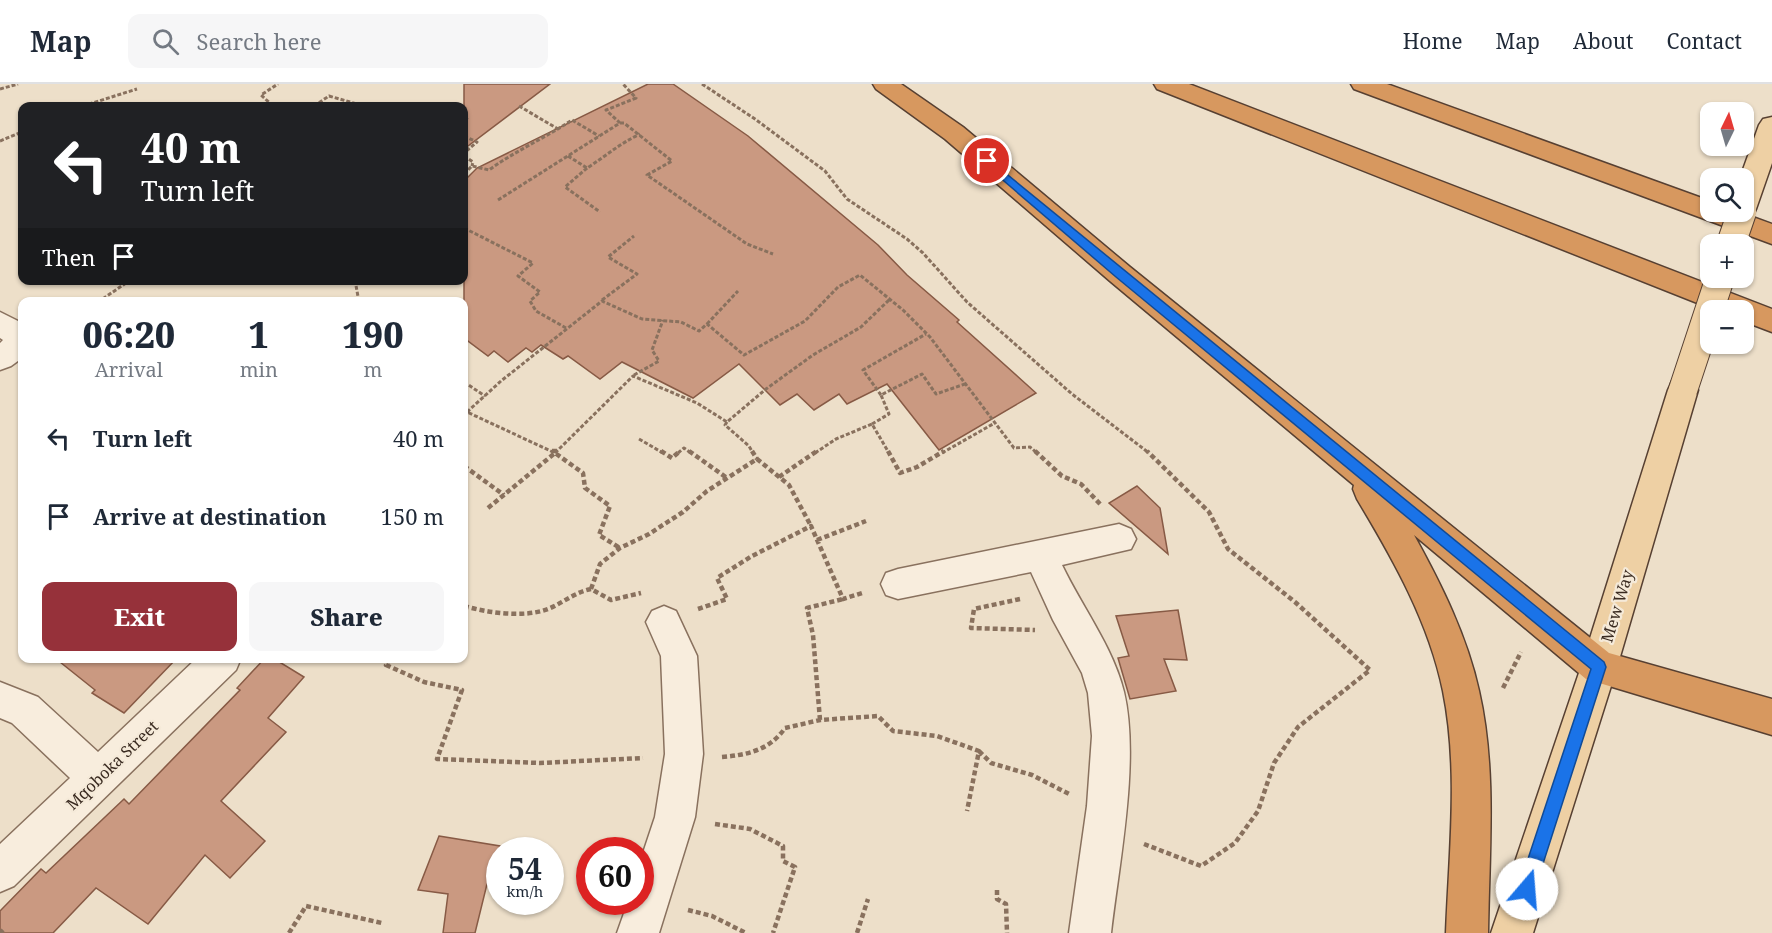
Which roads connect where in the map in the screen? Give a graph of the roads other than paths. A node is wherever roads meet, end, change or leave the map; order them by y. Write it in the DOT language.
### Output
graph roads {
  1 [pos="885,84"];
  2 [pos="1166,84"];
  3 [pos="1363,84"];
  4 [pos="1769,134"];
  5 [pos="1754,178"];
  6 [pos="1772,234"];
  7 [pos="1717,288"];
  8 [pos="1772,321"];
  9 [pos="0,322"];
  10 [pos="18,337"];
  11 [pos="18,343"];
  12 [pos="0,358"];
  13 [pos="1355,467"];
  14 [pos="1119,538"];
  15 [pos="1040,555"];
  16 [pos="898,584"];
  17 [pos="664,622"];
  18 [pos="219,663"];
  19 [pos="1599,667"];
  20 [pos="0,700"];
  21 [pos="1772,717"];
  22 [pos="98,779"];
  23 [pos="0,872"];
  24 [pos="643,917"];
  25 [pos="1090,933"];
  26 [pos="1467,933"];
  27 [pos="1512,933"];
  1 -- 13 [label="highway"];
  2 -- 8 [label="highway"];
  3 -- 6 [label="highway"];
  4 -- 5 [label="main road"];
  7 -- 19 [label="main road, Mew Way, bridge"];
  9 -- 10 [label="street"];
  11 -- 12 [label="street"];
  13 -- 19 [label="highway"];
  13 -- 26 [label="highway"];
  14 -- 15 [label="street"];
  15 -- 16 [label="street"];
  15 -- 25 [label="street"];
  17 -- 24 [label="street"];
  18 -- 22 [label="street, Mqoboka Street"];
  19 -- 21 [label="highway"];
  19 -- 27 [label="main road, Mew Way"];
  20 -- 22 [label="street"];
  22 -- 23 [label="street, Mqoboka Street"];
}
